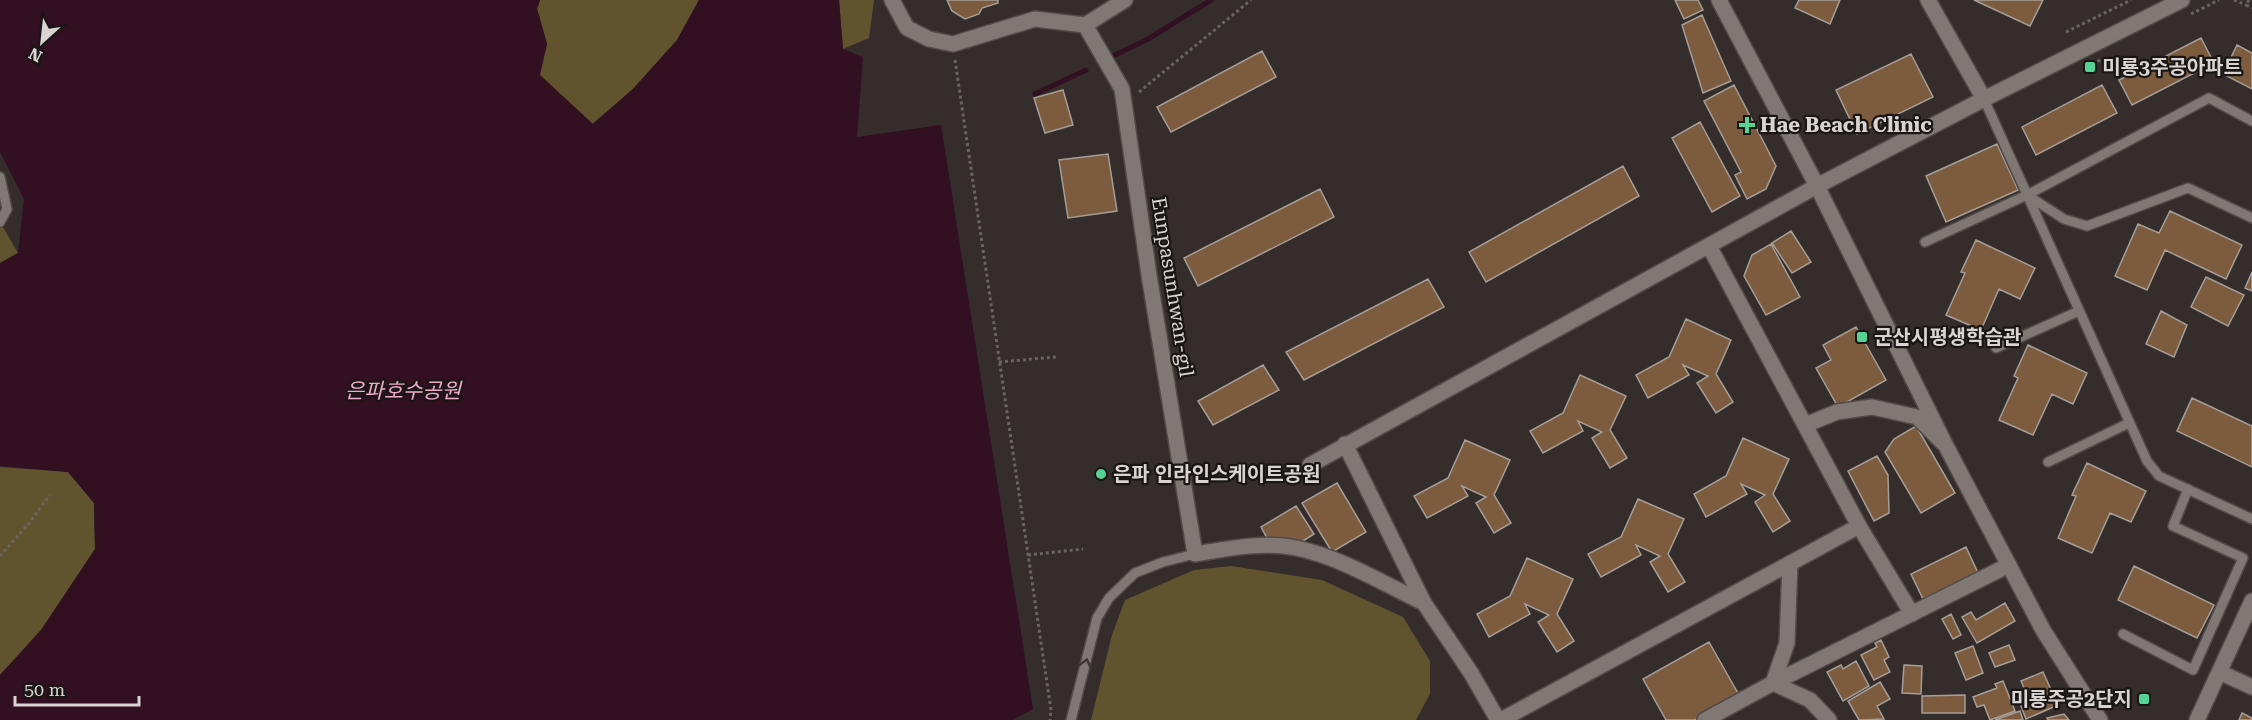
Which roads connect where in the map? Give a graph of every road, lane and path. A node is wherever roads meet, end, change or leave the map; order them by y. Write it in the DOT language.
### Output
graph roads {
  1 [pos="892,0"];
  2 [pos="1125,0"];
  3 [pos="1251,0"];
  4 [pos="1719,0"];
  5 [pos="1928,0"];
  6 [pos="2131,0"];
  7 [pos="2182,0"];
  8 [pos="2234,0"];
  9 [pos="2249,0"];
  10 [pos="2246,5"];
  11 [pos="2252,8"];
  12 [pos="1085,25"];
  13 [pos="2066,33"];
  14 [pos="953,44"];
  15 [pos="1984,99"];
  16 [pos="1125,104"];
  17 [pos="2252,121"];
  18 [pos="0,177"];
  19 [pos="1816,186"];
  20 [pos="2027,195"];
  21 [pos="2252,219"];
  22 [pos="0,222"];
  23 [pos="1925,242"];
  24 [pos="1709,246"];
  25 [pos="2079,311"];
  26 [pos="1996,348"];
  27 [pos="1056,357"];
  28 [pos="999,362"];
  29 [pos="2129,423"];
  30 [pos="1805,425"];
  31 [pos="1345,444"];
  32 [pos="1946,446"];
  33 [pos="2048,462"];
  34 [pos="1310,465"];
  35 [pos="2188,489"];
  36 [pos="50,495"];
  37 [pos="2252,519"];
  38 [pos="1859,526"];
  39 [pos="1083,549"];
  40 [pos="1195,554"];
  41 [pos="1028,555"];
  42 [pos="0,556"];
  43 [pos="1790,563"];
  44 [pos="2009,565"];
  45 [pos="1424,603"];
  46 [pos="2250,610"];
  47 [pos="1912,614"];
  48 [pos="2123,634"];
  49 [pos="2219,672"];
  50 [pos="1773,683"];
  51 [pos="2252,687"];
  52 [pos="1050,720"];
  53 [pos="1071,720"];
  54 [pos="1499,720"];
  55 [pos="1705,720"];
  56 [pos="1829,720"];
  57 [pos="2100,720"];
  58 [pos="2197,720"];
  1 -- 14 [label="street"];
  2 -- 12 [label="street"];
  3 -- 16 [label="path"];
  4 -- 19 [label="street"];
  5 -- 15 [label="street"];
  6 -- 13 [label="path"];
  7 -- 15 [label="street"];
  8 -- 10 [label="path"];
  9 -- 10 [label="path"];
  10 -- 11 [label="path"];
  12 -- 14 [label="street"];
  12 -- 16 [label="street, Eunpasunhwan-gil"];
  14 -- 28 [label="path"];
  15 -- 19 [label="street"];
  15 -- 20 [label="lane"];
  16 -- 40 [label="street, Eunpasunhwan-gil"];
  17 -- 20 [label="lane"];
  18 -- 22 [label="lane"];
  19 -- 24 [label="street"];
  19 -- 32 [label="street"];
  20 -- 21 [label="lane"];
  20 -- 23 [label="lane"];
  20 -- 25 [label="lane"];
  24 -- 30 [label="street"];
  24 -- 31 [label="street"];
  25 -- 26 [label="lane"];
  25 -- 29 [label="lane"];
  27 -- 28 [label="path"];
  28 -- 41 [label="path"];
  29 -- 33 [label="lane"];
  29 -- 35 [label="lane"];
  30 -- 32 [label="street"];
  30 -- 38 [label="street"];
  31 -- 34 [label="street"];
  31 -- 45 [label="street"];
  32 -- 44 [label="street"];
  35 -- 37 [label="lane"];
  35 -- 48 [label="lane"];
  36 -- 42 [label="path"];
  38 -- 43 [label="street"];
  38 -- 47 [label="street"];
  39 -- 41 [label="path"];
  40 -- 45 [label="street"];
  53 -- 40 [label="lane, one-way"];
  41 -- 52 [label="path"];
  43 -- 50 [label="street"];
  43 -- 54 [label="street"];
  44 -- 47 [label="street"];
  44 -- 57 [label="street"];
  45 -- 54 [label="street"];
  46 -- 49 [label="street"];
  47 -- 50 [label="street"];
  49 -- 51 [label="street"];
  49 -- 58 [label="street"];
  50 -- 55 [label="street"];
  50 -- 56 [label="street"];
}
